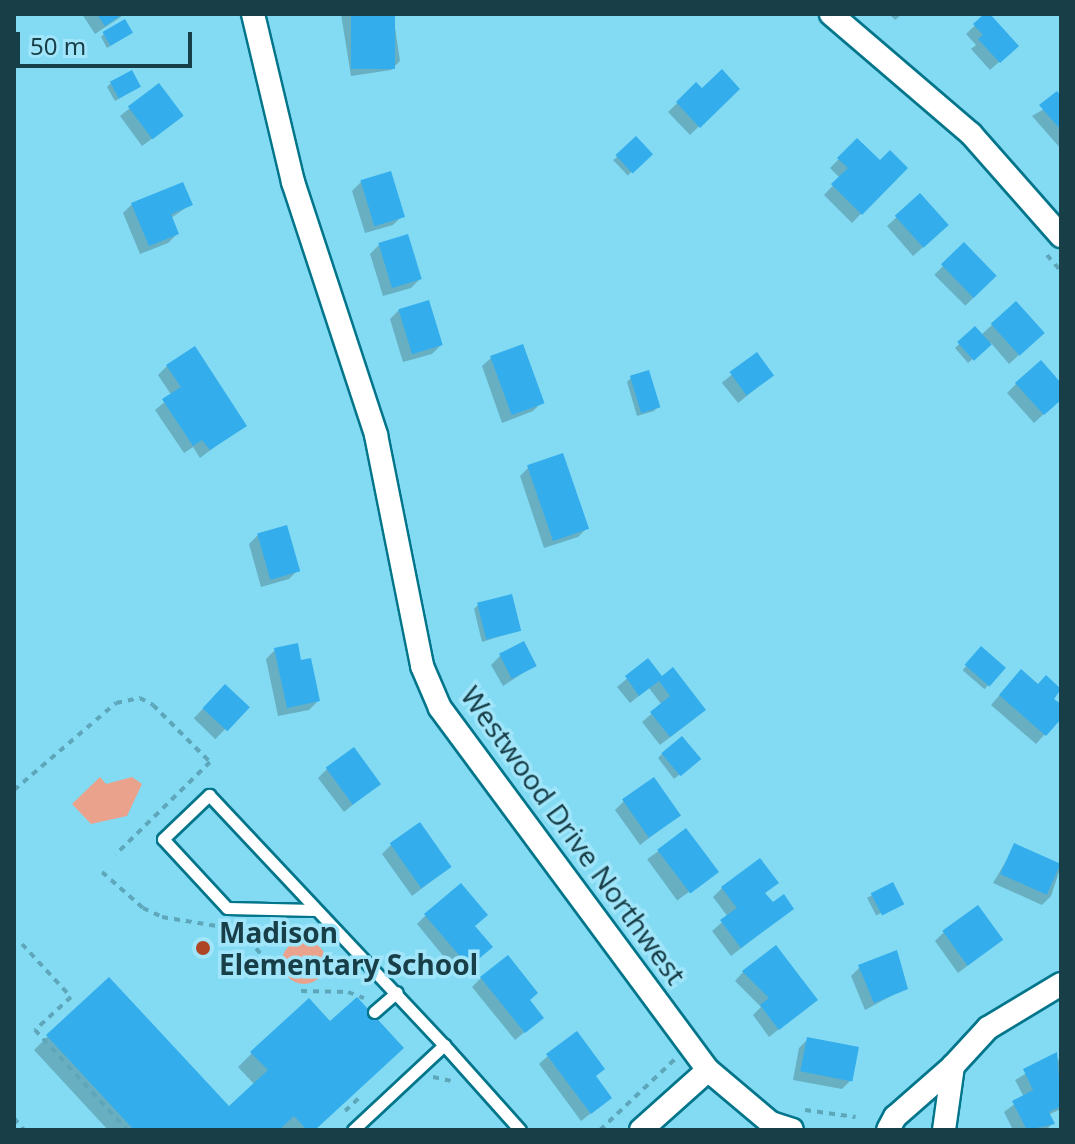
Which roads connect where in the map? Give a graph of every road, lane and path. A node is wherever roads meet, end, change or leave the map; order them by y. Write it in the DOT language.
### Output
graph roads {
  1 [pos="253,14"];
  2 [pos="831,14"];
  3 [pos="1061,236"];
  4 [pos="1041,249"];
  5 [pos="1061,271"];
  6 [pos="14,790"];
  7 [pos="116,854"];
  8 [pos="102,872"];
  9 [pos="315,910"];
  10 [pos="22,944"];
  11 [pos="274,970"];
  12 [pos="1061,984"];
  13 [pos="301,991"];
  14 [pos="397,992"];
  15 [pos="377,1010"];
  16 [pos="444,1045"];
  17 [pos="677,1057"];
  18 [pos="953,1066"];
  19 [pos="708,1070"];
  20 [pos="856,1117"];
  21 [pos="14,1118"];
  22 [pos="792,1119"];
  23 [pos="24,1130"];
  24 [pos="127,1130"];
  25 [pos="353,1130"];
  26 [pos="520,1130"];
  27 [pos="600,1130"];
  28 [pos="641,1130"];
  29 [pos="888,1130"];
  30 [pos="944,1130"];
  1 -- 19 [label="street, Westwood Drive Northwest"];
  2 -- 3 [label="street"];
  4 -- 5 [label="path"];
  6 -- 7 [label="path"];
  8 -- 11 [label="path"];
  9 -- 9 [label="lane"];
  9 -- 14 [label="lane"];
  10 -- 24 [label="path"];
  12 -- 18 [label="street"];
  13 -- 15 [label="path"];
  14 -- 15 [label="lane"];
  14 -- 16 [label="lane"];
  16 -- 25 [label="lane"];
  16 -- 26 [label="lane"];
  17 -- 27 [label="path"];
  18 -- 29 [label="street"];
  18 -- 30 [label="street"];
  19 -- 22 [label="street, Westwood Drive Northwest"];
  19 -- 28 [label="street"];
  20 -- 22 [label="path"];
  21 -- 23 [label="path"];
}
